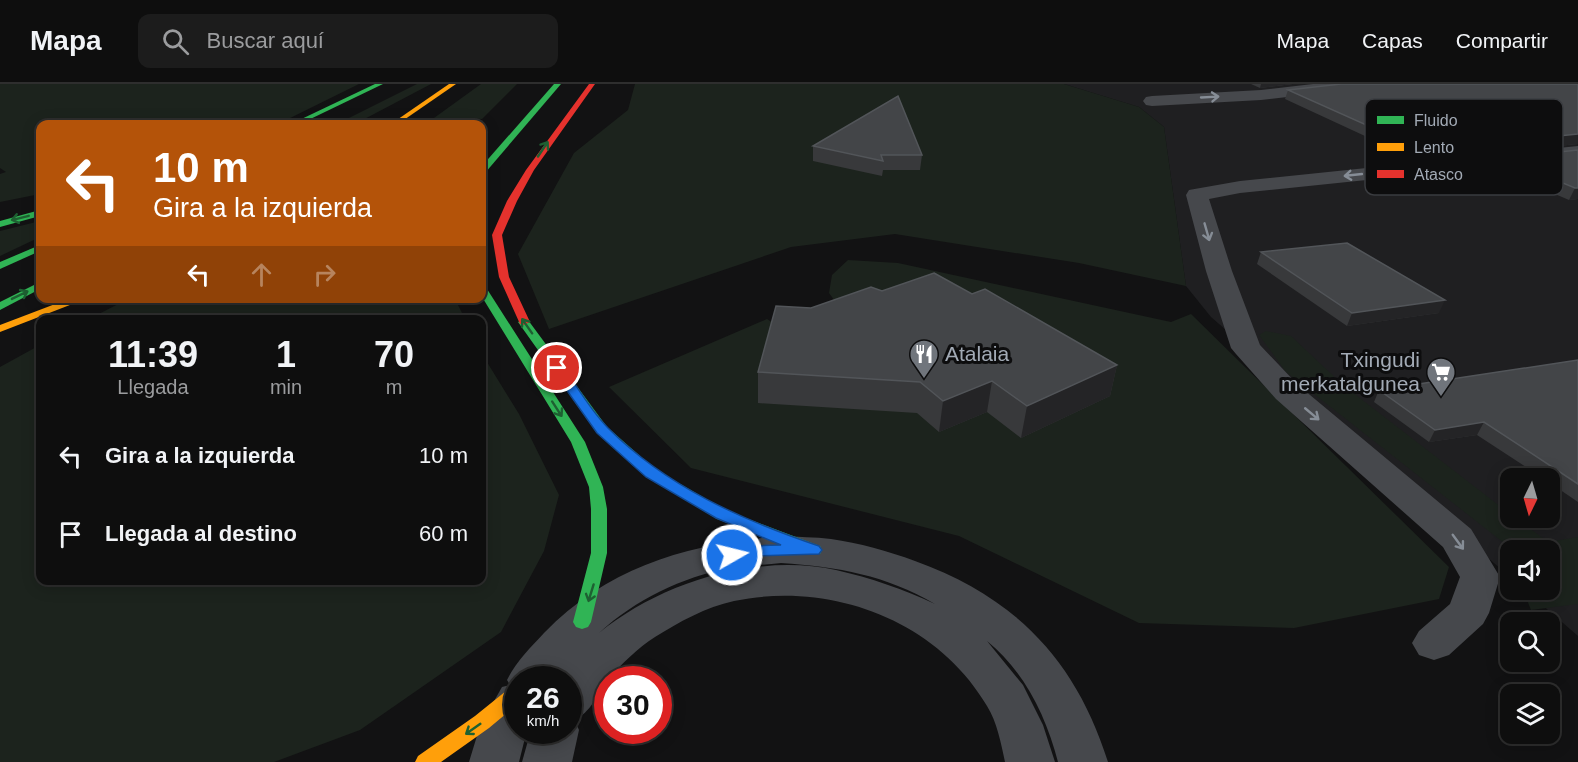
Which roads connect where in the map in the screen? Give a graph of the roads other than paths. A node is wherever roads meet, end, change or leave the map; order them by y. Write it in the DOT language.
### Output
graph roads {
  1 [pos="380,84"];
  2 [pos="398,84"];
  3 [pos="453,84"];
  4 [pos="558,84"];
  5 [pos="592,84"];
  6 [pos="1356,84"];
  7 [pos="1152,101"];
  8 [pos="413,110"];
  9 [pos="304,120"];
  10 [pos="323,120"];
  11 [pos="388,120"];
  12 [pos="394,120"];
  13 [pos="399,120"];
  14 [pos="404,120"];
  15 [pos="409,120"];
  16 [pos="1578,152"];
  17 [pos="1563,154"];
  18 [pos="486,166"];
  19 [pos="1365,174"];
  20 [pos="36,214"];
  21 [pos="0,224"];
  22 [pos="36,250"];
  23 [pos="0,267"];
  24 [pos="36,287"];
  25 [pos="486,295"];
  26 [pos="36,300"];
  27 [pos="40,303"];
  28 [pos="52,303"];
  29 [pos="67,303"];
  30 [pos="0,307"];
  31 [pos="0,324"];
  32 [pos="813,550"];
  33 [pos="582,622"];
  34 [pos="1434,643"];
  35 [pos="540,666"];
  36 [pos="582,681"];
  37 [pos="504,704"];
  38 [pos="504,726"];
  39 [pos="552,744"];
  40 [pos="425,762"];
  41 [pos="494,762"];
  42 [pos="547,762"];
  43 [pos="1030,762"];
  44 [pos="1083,762"];
  1 -- 9 [label="highway"];
  2 -- 10 [label="highway"];
  3 -- 8 [label="highway"];
  4 -- 18 [label="highway"];
  32 -- 5 [label="highway, one-way"];
  7 -- 6 [label="street, one-way"];
  8 -- 11 [label="highway"];
  8 -- 12 [label="highway"];
  8 -- 13 [label="highway"];
  8 -- 14 [label="highway"];
  8 -- 15 [label="highway"];
  16 -- 17 [label="street, one-way"];
  19 -- 34 [label="street, one-way"];
  20 -- 21 [label="highway, one-way"];
  22 -- 23 [label="highway"];
  30 -- 24 [label="highway, one-way"];
  25 -- 33 [label="highway, one-way"];
  26 -- 31 [label="highway"];
  27 -- 31 [label="highway"];
  28 -- 31 [label="highway"];
  29 -- 31 [label="highway"];
  32 -- 33 [label="street"];
  32 -- 44 [label="street"];
  33 -- 35 [label="street"];
  36 -- 43 [label="street"];
  37 -- 40 [label="highway, one-way"];
  38 -- 41 [label="street"];
  39 -- 42 [label="street"];
}
